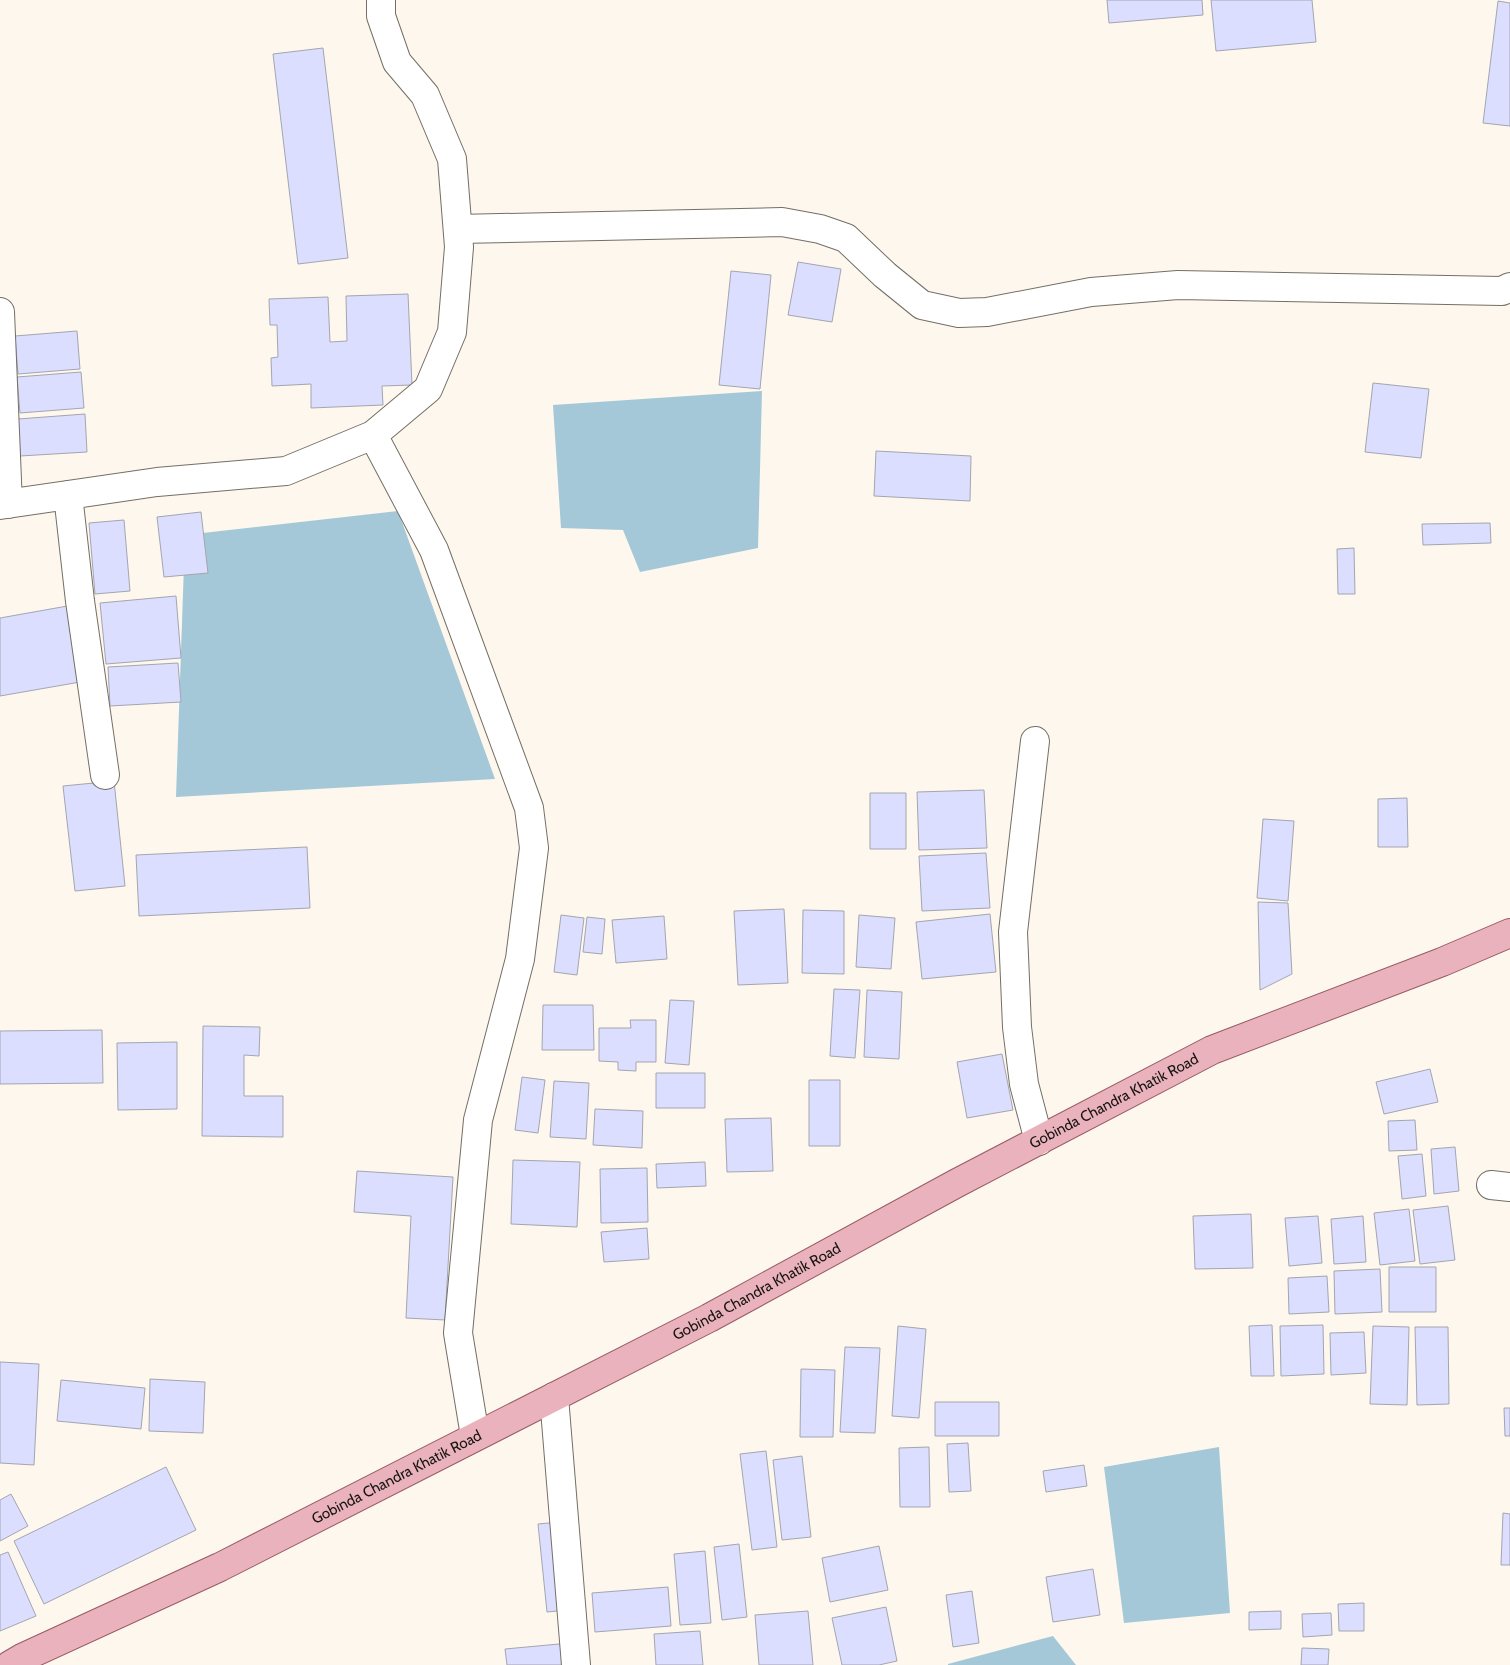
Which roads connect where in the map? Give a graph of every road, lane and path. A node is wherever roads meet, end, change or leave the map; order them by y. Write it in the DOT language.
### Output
graph roads {
  1 [pos="382,0"];
  2 [pos="458,229"];
  3 [pos="1510,287"];
  4 [pos="0,312"];
  5 [pos="373,435"];
  6 [pos="68,495"];
  7 [pos="4,505"];
  8 [pos="1035,741"];
  9 [pos="105,774"];
  10 [pos="1510,933"];
  11 [pos="1039,1141"];
  12 [pos="554,1397"];
  13 [pos="475,1436"];
  14 [pos="10,1665"];
  15 [pos="576,1665"];
  1 -- 2 [label="street"];
  2 -- 3 [label="street"];
  2 -- 5 [label="street"];
  4 -- 7 [label="street"];
  5 -- 6 [label="street"];
  5 -- 13 [label="street"];
  6 -- 7 [label="street"];
  6 -- 9 [label="street"];
  8 -- 11 [label="street"];
  10 -- 11 [label="main road, Gobinda Chandra Khatik Road"];
  11 -- 12 [label="main road, Gobinda Chandra Khatik Road"];
  12 -- 13 [label="main road, Gobinda Chandra Khatik Road"];
  12 -- 15 [label="street"];
  13 -- 14 [label="main road, Gobinda Chandra Khatik Road"];
}
